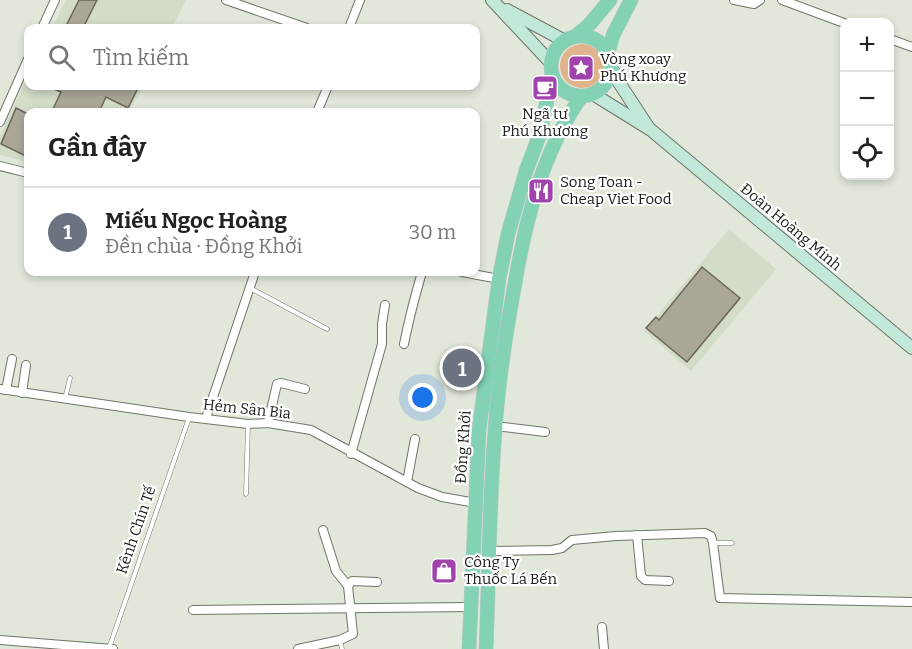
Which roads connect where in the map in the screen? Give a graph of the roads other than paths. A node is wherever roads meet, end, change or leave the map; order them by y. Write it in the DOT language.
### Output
graph roads {
  1 [pos="55,0"];
  2 [pos="226,0"];
  3 [pos="360,0"];
  4 [pos="610,0"];
  5 [pos="631,0"];
  6 [pos="734,0"];
  7 [pos="760,0"];
  8 [pos="782,0"];
  9 [pos="495,3"];
  10 [pos="840,22"];
  11 [pos="44,24"];
  12 [pos="295,24"];
  13 [pos="351,24"];
  14 [pos="570,39"];
  15 [pos="894,40"];
  16 [pos="912,47"];
  17 [pos="610,60"];
  18 [pos="24,68"];
  19 [pos="552,69"];
  20 [pos="326,90"];
  21 [pos="587,95"];
  22 [pos="319,108"];
  23 [pos="0,122"];
  24 [pos="651,130"];
  25 [pos="0,166"];
  26 [pos="526,171"];
  27 [pos="24,172"];
  28 [pos="542,177"];
  29 [pos="480,275"];
  30 [pos="253,276"];
  31 [pos="421,276"];
  32 [pos="499,279"];
  33 [pos="249,287"];
  34 [pos="385,305"];
  35 [pos="327,329"];
  36 [pos="404,344"];
  37 [pos="912,348"];
  38 [pos="12,359"];
  39 [pos="26,365"];
  40 [pos="70,378"];
  41 [pos="305,389"];
  42 [pos="3,390"];
  43 [pos="22,393"];
  44 [pos="64,400"];
  45 [pos="189,417"];
  46 [pos="206,418"];
  47 [pos="268,423"];
  48 [pos="248,424"];
  49 [pos="495,429"];
  50 [pos="479,430"];
  51 [pos="545,432"];
  52 [pos="415,439"];
  53 [pos="351,454"];
  54 [pos="407,482"];
  55 [pos="246,494"];
  56 [pos="476,503"];
  57 [pos="323,530"];
  58 [pos="637,535"];
  59 [pos="713,543"];
  60 [pos="732,543"];
  61 [pos="490,551"];
  62 [pos="669,581"];
  63 [pos="377,582"];
  64 [pos="348,586"];
  65 [pos="912,602"];
  66 [pos="349,607"];
  67 [pos="470,607"];
  68 [pos="193,610"];
  69 [pos="603,627"];
  70 [pos="0,639"];
  71 [pos="340,640"];
  72 [pos="111,648"];
  73 [pos="298,649"];
  74 [pos="342,649"];
  75 [pos="469,649"];
  76 [pos="486,649"];
  77 [pos="604,649"];
  1 -- 11 [label="street"];
  2 -- 12 [label="street"];
  3 -- 13 [label="street"];
  4 -- 14 [label="main road"];
  5 -- 17 [label="main road"];
  6 -- 7 [label="street"];
  8 -- 10 [label="street"];
  9 -- 14 [label="main road"];
  9 -- 19 [label="main road"];
  14 -- 17 [label="main road"];
  14 -- 19 [label="main road"];
  15 -- 16 [label="street"];
  17 -- 21 [label="main road"];
  17 -- 24 [label="main road, Đoàn Hoàng Minh"];
  18 -- 23 [label="street"];
  19 -- 21 [label="main road"];
  19 -- 26 [label="main road, Đồng Khởi"];
  20 -- 22 [label="street"];
  21 -- 24 [label="main road, Đoàn Hoàng Minh"];
  21 -- 28 [label="main road, Đồng Khởi"];
  24 -- 37 [label="main road, Đoàn Hoàng Minh"];
  25 -- 27 [label="street"];
  26 -- 28 [label="main road"];
  26 -- 32 [label="main road, Đồng Khởi"];
  28 -- 49 [label="main road, Đồng Khởi"];
  29 -- 32 [label="street"];
  30 -- 33 [label="street"];
  31 -- 36 [label="street"];
  32 -- 50 [label="main road, Đồng Khởi"];
  33 -- 35 [label="lane"];
  33 -- 46 [label="street"];
  34 -- 53 [label="street"];
  38 -- 42 [label="street"];
  39 -- 43 [label="street"];
  40 -- 44 [label="lane"];
  41 -- 47 [label="street"];
  42 -- 43 [label="street, Hẻm Sân Bia"];
  43 -- 44 [label="street, Hẻm Sân Bia"];
  44 -- 45 [label="street, Hẻm Sân Bia"];
  45 -- 46 [label="street, Hẻm Sân Bia"];
  45 -- 72 [label="lane, Kênh Chín Tế"];
  46 -- 48 [label="street, Hẻm Sân Bia"];
  47 -- 48 [label="street, Hẻm Sân Bia"];
  47 -- 53 [label="street, Hẻm Sân Bia"];
  48 -- 55 [label="lane"];
  49 -- 50 [label="main road"];
  49 -- 51 [label="street"];
  49 -- 61 [label="main road, Đồng Khởi"];
  50 -- 56 [label="main road, Đồng Khởi"];
  52 -- 54 [label="street"];
  53 -- 54 [label="street, Hẻm Sân Bia"];
  54 -- 56 [label="street, Hẻm Sân Bia"];
  56 -- 67 [label="main road, Đồng Khởi"];
  57 -- 64 [label="street"];
  58 -- 59 [label="street"];
  58 -- 61 [label="street"];
  58 -- 62 [label="street"];
  59 -- 60 [label="lane"];
  59 -- 65 [label="street"];
  61 -- 76 [label="main road, Đồng Khởi"];
  63 -- 64 [label="street"];
  64 -- 66 [label="street"];
  66 -- 67 [label="street"];
  66 -- 68 [label="street"];
  66 -- 71 [label="street"];
  67 -- 75 [label="main road, Đồng Khởi"];
  69 -- 77 [label="street"];
  70 -- 72 [label="street"];
  71 -- 73 [label="street"];
  71 -- 74 [label="lane"];
}
